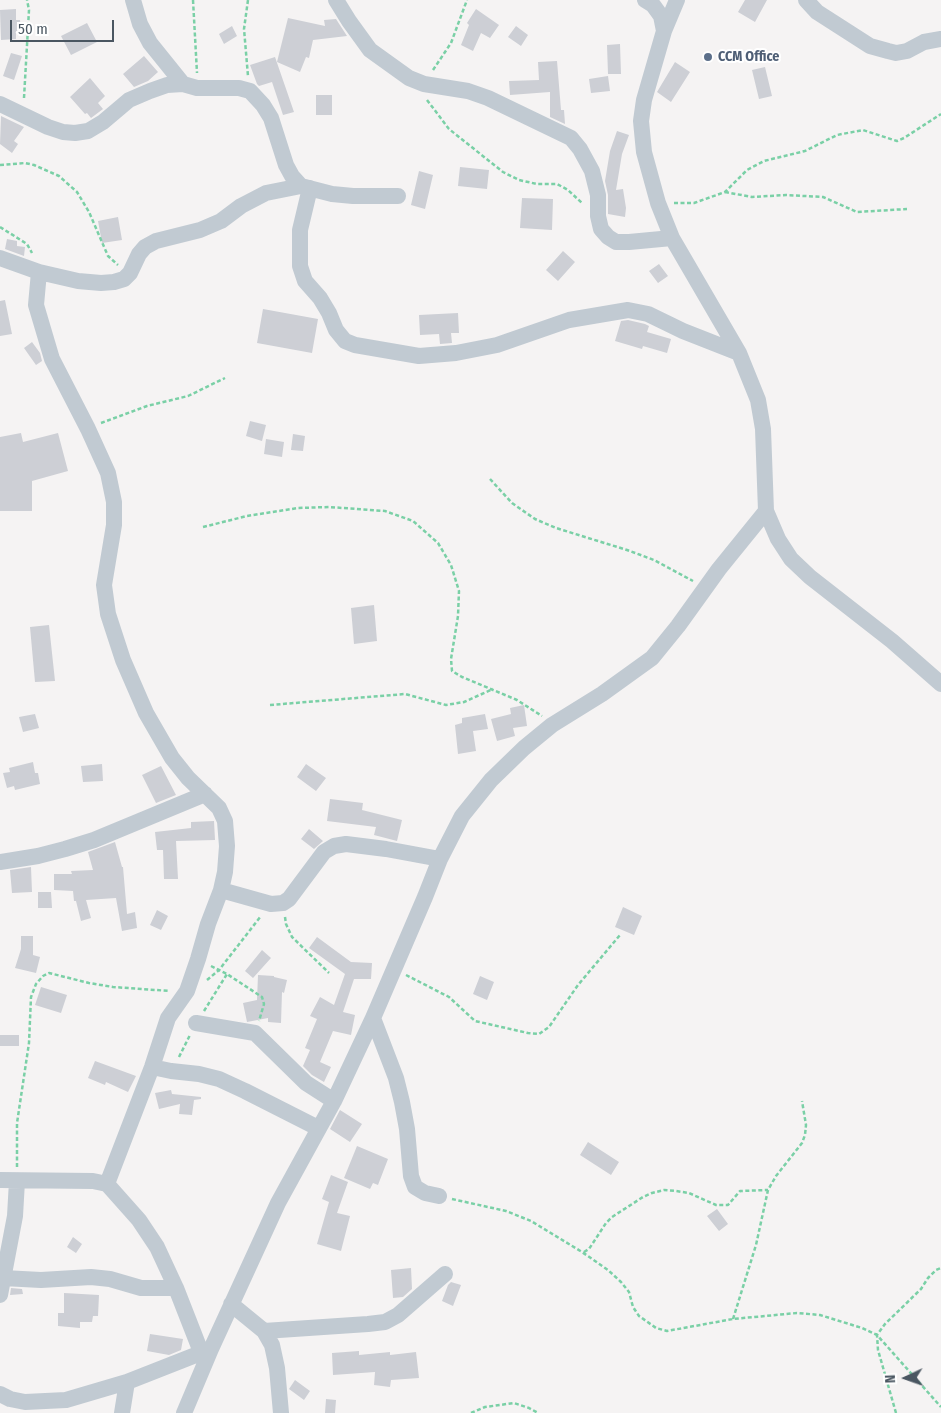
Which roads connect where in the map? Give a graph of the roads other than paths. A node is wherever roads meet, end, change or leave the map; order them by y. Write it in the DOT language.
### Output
graph roads {
  1 [pos="133,0"];
  2 [pos="336,0"];
  3 [pos="645,0"];
  4 [pos="677,0"];
  5 [pos="806,0"];
  6 [pos="664,31"];
  7 [pos="941,39"];
  8 [pos="190,86"];
  9 [pos="0,104"];
  10 [pos="305,187"];
  11 [pos="398,196"];
  12 [pos="672,238"];
  13 [pos="0,258"];
  14 [pos="36,271"];
  15 [pos="739,353"];
  16 [pos="766,511"];
  17 [pos="941,684"];
  18 [pos="205,794"];
  19 [pos="440,859"];
  20 [pos="0,862"];
  21 [pos="221,890"];
  22 [pos="373,1018"];
  23 [pos="196,1023"];
  24 [pos="152,1067"];
  25 [pos="334,1101"];
  26 [pos="318,1128"];
  27 [pos="0,1180"];
  28 [pos="17,1181"];
  29 [pos="107,1184"];
  30 [pos="439,1196"];
  31 [pos="445,1274"];
  32 [pos="2,1278"];
  33 [pos="176,1288"];
  34 [pos="0,1296"];
  35 [pos="231,1304"];
  36 [pos="264,1331"];
  37 [pos="206,1350"];
  38 [pos="127,1382"];
  39 [pos="0,1394"];
  40 [pos="64,1406"];
  41 [pos="122,1413"];
  42 [pos="184,1413"];
  43 [pos="281,1413"];
  1 -- 8 [label="street"];
  2 -- 12 [label="street"];
  3 -- 6 [label="street"];
  4 -- 6 [label="street"];
  5 -- 7 [label="street"];
  6 -- 12 [label="street"];
  8 -- 9 [label="street"];
  8 -- 10 [label="street"];
  10 -- 11 [label="street"];
  10 -- 14 [label="street"];
  10 -- 15 [label="street"];
  12 -- 15 [label="street"];
  13 -- 14 [label="street"];
  14 -- 18 [label="street"];
  15 -- 16 [label="street"];
  16 -- 17 [label="street"];
  16 -- 19 [label="street"];
  18 -- 20 [label="street"];
  18 -- 21 [label="street"];
  19 -- 21 [label="street"];
  19 -- 22 [label="street"];
  21 -- 24 [label="street"];
  22 -- 25 [label="street"];
  22 -- 30 [label="street"];
  23 -- 25 [label="street"];
  24 -- 26 [label="street"];
  24 -- 29 [label="street"];
  25 -- 26 [label="street"];
  26 -- 35 [label="street"];
  27 -- 28 [label="street"];
  28 -- 29 [label="street"];
  28 -- 32 [label="street"];
  29 -- 33 [label="street"];
  31 -- 36 [label="street"];
  32 -- 33 [label="street"];
  32 -- 34 [label="street"];
  33 -- 37 [label="street"];
  35 -- 36 [label="street"];
  35 -- 37 [label="street"];
  36 -- 43 [label="street"];
  37 -- 38 [label="street"];
  37 -- 42 [label="street"];
  38 -- 40 [label="street"];
  38 -- 41 [label="street"];
  39 -- 40 [label="street"];
}
